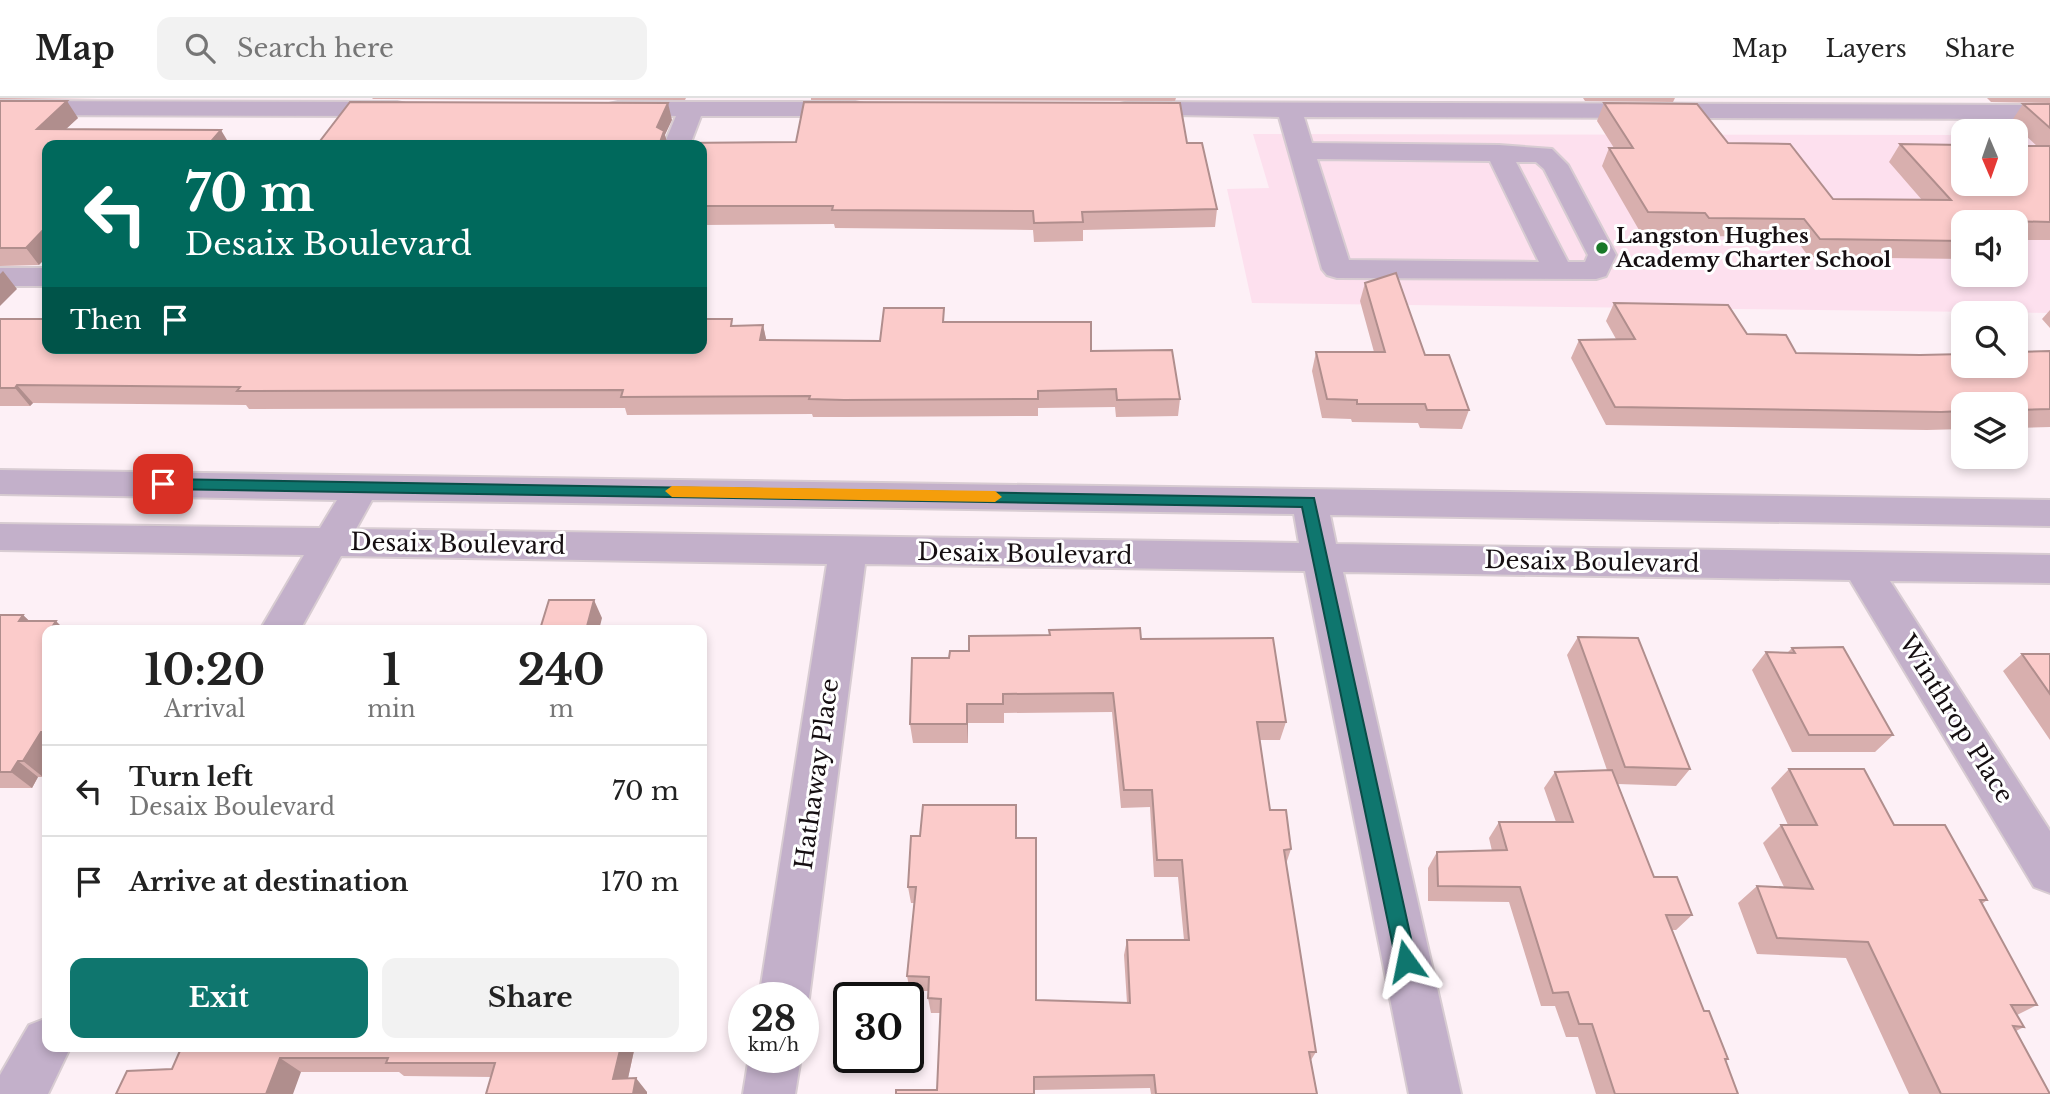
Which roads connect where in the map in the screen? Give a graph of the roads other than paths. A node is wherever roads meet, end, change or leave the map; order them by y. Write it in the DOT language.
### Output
graph roads {
  1 [pos="139,103"];
  2 [pos="733,104"];
  3 [pos="1226,104"];
  4 [pos="1703,105"];
  5 [pos="0,108"];
  6 [pos="417,109"];
  7 [pos="596,109"];
  8 [pos="692,109"];
  9 [pos="883,109"];
  10 [pos="1103,109"];
  11 [pos="1289,109"];
  12 [pos="2050,112"];
  13 [pos="679,140"];
  14 [pos="1301,151"];
  15 [pos="1499,153"];
  16 [pos="1558,271"];
  17 [pos="0,277"];
  18 [pos="42,277"];
  19 [pos="0,482"];
  20 [pos="362,487"];
  21 [pos="1309,502"];
  22 [pos="2050,513"];
  23 [pos="0,537"];
  24 [pos="331,542"];
  25 [pos="848,551"];
  26 [pos="1321,558"];
  27 [pos="1861,566"];
  28 [pos="2050,569"];
  29 [pos="284,625"];
  30 [pos="2050,872"];
  31 [pos="786,982"];
  32 [pos="42,1052"];
  33 [pos="772,1073"];
  34 [pos="19,1094"];
  35 [pos="769,1094"];
  36 [pos="1435,1094"];
  1 -- 5 [label="street"];
  1 -- 6 [label="street"];
  2 -- 8 [label="street"];
  2 -- 9 [label="street"];
  3 -- 10 [label="street"];
  3 -- 11 [label="street"];
  4 -- 11 [label="street"];
  4 -- 12 [label="street"];
  7 -- 8 [label="street"];
  8 -- 13 [label="street"];
  11 -- 14 [label="street"];
  14 -- 15 [label="street"];
  14 -- 16 [label="street"];
  15 -- 16 [label="street"];
  15 -- 16 [label="street"];
  17 -- 18 [label="street"];
  19 -- 20 [label="street"];
  20 -- 21 [label="street"];
  20 -- 24 [label="street"];
  21 -- 22 [label="street"];
  21 -- 26 [label="street"];
  23 -- 24 [label="street, Desaix Boulevard"];
  24 -- 25 [label="street, Desaix Boulevard"];
  24 -- 29 [label="street"];
  25 -- 26 [label="street, Desaix Boulevard"];
  25 -- 31 [label="street, Hathaway Place"];
  26 -- 27 [label="street, Desaix Boulevard"];
  26 -- 36 [label="street"];
  27 -- 28 [label="street, Desaix Boulevard"];
  27 -- 30 [label="street, Winthrop Place"];
  32 -- 34 [label="street"];
  33 -- 35 [label="street"];
}
